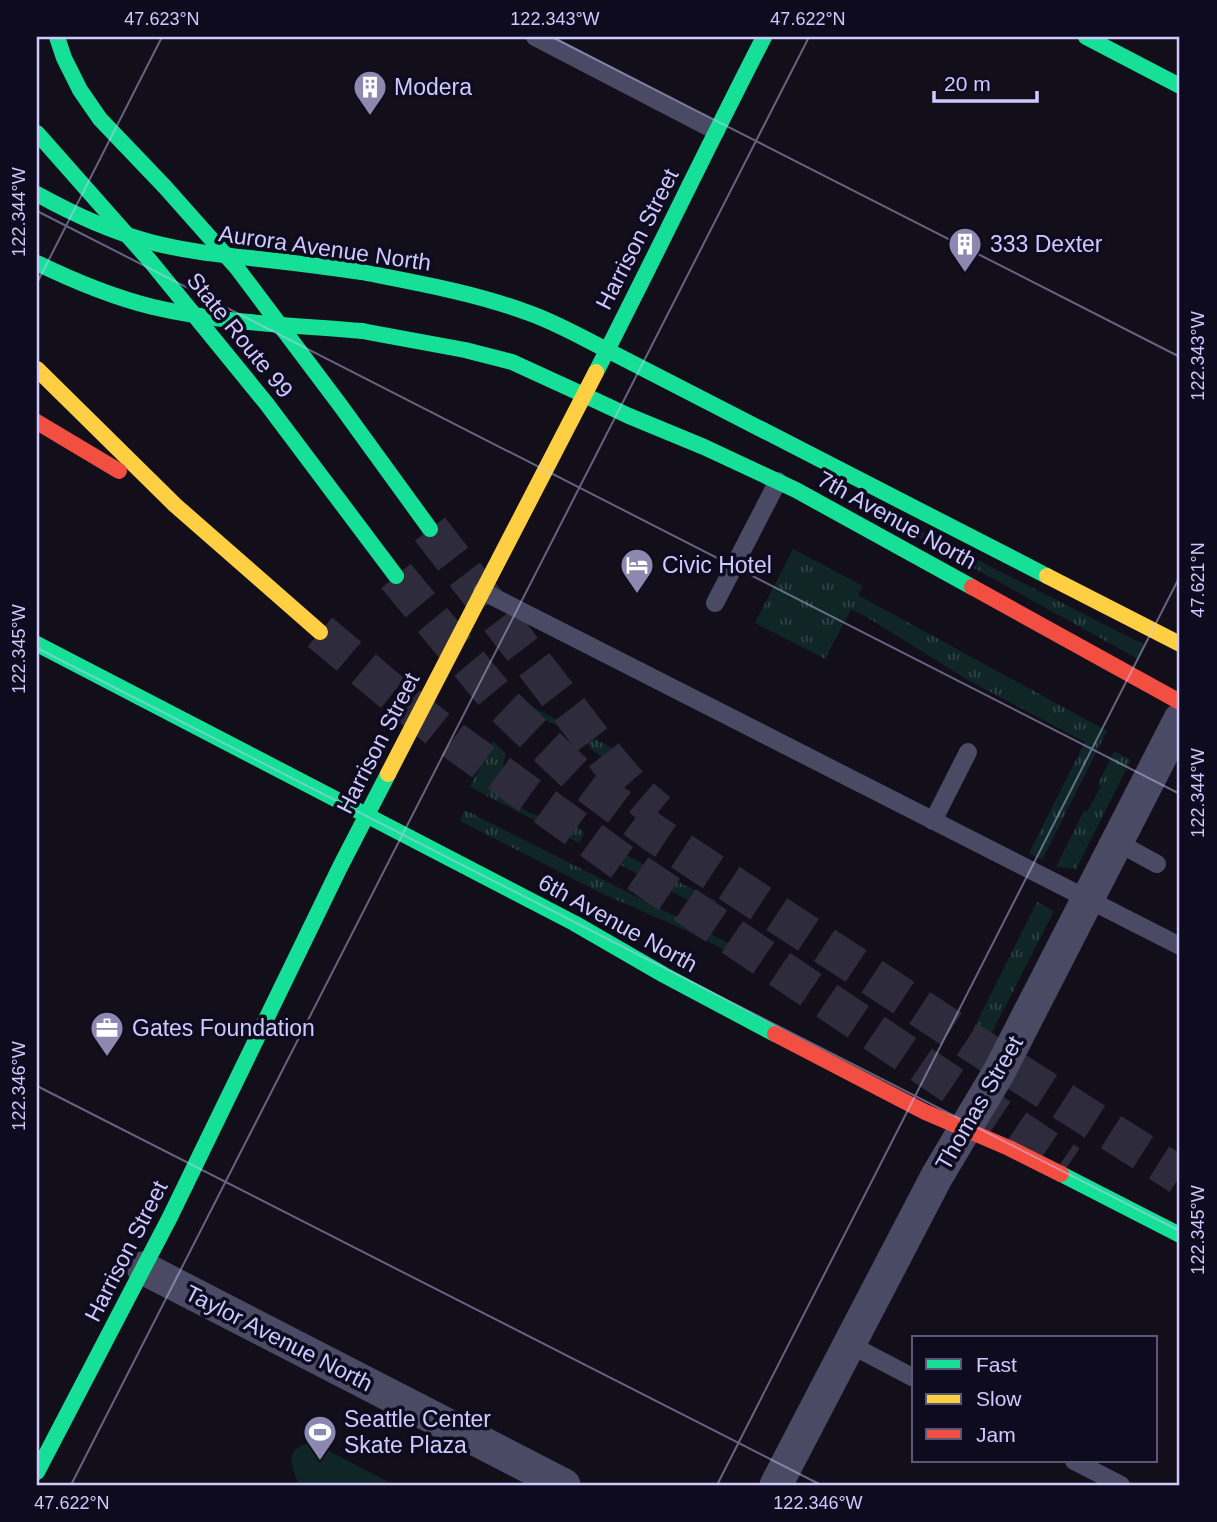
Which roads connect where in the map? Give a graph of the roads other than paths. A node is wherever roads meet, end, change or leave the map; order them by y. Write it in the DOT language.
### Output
graph roads {
  1 [pos="57,37"];
  2 [pos="535,37"];
  3 [pos="764,37"];
  4 [pos="1086,37"];
  5 [pos="1180,86"];
  6 [pos="716,131"];
  7 [pos="37,133"];
  8 [pos="37,194"];
  9 [pos="37,263"];
  10 [pos="607,350"];
  11 [pos="37,369"];
  12 [pos="583,395"];
  13 [pos="37,422"];
  14 [pos="778,481"];
  15 [pos="176,505"];
  16 [pos="430,529"];
  17 [pos="396,576"];
  18 [pos="482,591"];
  19 [pos="715,603"];
  20 [pos="320,632"];
  21 [pos="37,644"];
  22 [pos="1180,644"];
  23 [pos="1180,702"];
  24 [pos="1180,719"];
  25 [pos="968,752"];
  26 [pos="366,815"];
  27 [pos="933,827"];
  28 [pos="1117,842"];
  29 [pos="1157,864"];
  30 [pos="1088,900"];
  31 [pos="1180,946"];
  32 [pos="965,1129"];
  33 [pos="1180,1236"];
  34 [pos="143,1268"];
  35 [pos="849,1344"];
  36 [pos="912,1377"];
  37 [pos="1076,1462"];
  38 [pos="37,1472"];
  39 [pos="564,1485"];
  40 [pos="776,1485"];
  41 [pos="1121,1485"];
  1 -- 16 [label="main road"];
  2 -- 6 [label="lane"];
  3 -- 6 [label="main road, Harrison Street"];
  4 -- 5 [label="main road"];
  6 -- 10 [label="main road, Harrison Street"];
  7 -- 17 [label="main road, State Route 99"];
  8 -- 10 [label="main road, Aurora Avenue North, bridge"];
  9 -- 12 [label="main road, bridge"];
  10 -- 12 [label="main road, Harrison Street"];
  10 -- 22 [label="main road, 7th Avenue North"];
  11 -- 15 [label="main road"];
  12 -- 14 [label="main road, 7th Avenue North"];
  12 -- 18 [label="main road, Harrison Street"];
  13 -- 15 [label="main road"];
  14 -- 19 [label="lane"];
  14 -- 23 [label="main road, 7th Avenue North"];
  15 -- 20 [label="main road"];
  18 -- 26 [label="main road, Harrison Street"];
  18 -- 27 [label="lane"];
  21 -- 26 [label="main road, 6th Avenue North"];
  24 -- 28 [label="street, Thomas Street"];
  25 -- 27 [label="lane"];
  26 -- 32 [label="main road, 6th Avenue North"];
  26 -- 34 [label="main road, Harrison Street"];
  27 -- 30 [label="lane"];
  28 -- 29 [label="lane"];
  28 -- 30 [label="street, Thomas Street"];
  30 -- 31 [label="lane"];
  30 -- 32 [label="street, Thomas Street"];
  32 -- 33 [label="main road, 6th Avenue North"];
  32 -- 35 [label="street, Thomas Street"];
  34 -- 38 [label="main road, Harrison Street"];
  34 -- 39 [label="street, Taylor Avenue North"];
  35 -- 36 [label="lane"];
  35 -- 40 [label="street, Thomas Street"];
  37 -- 41 [label="lane"];
}
